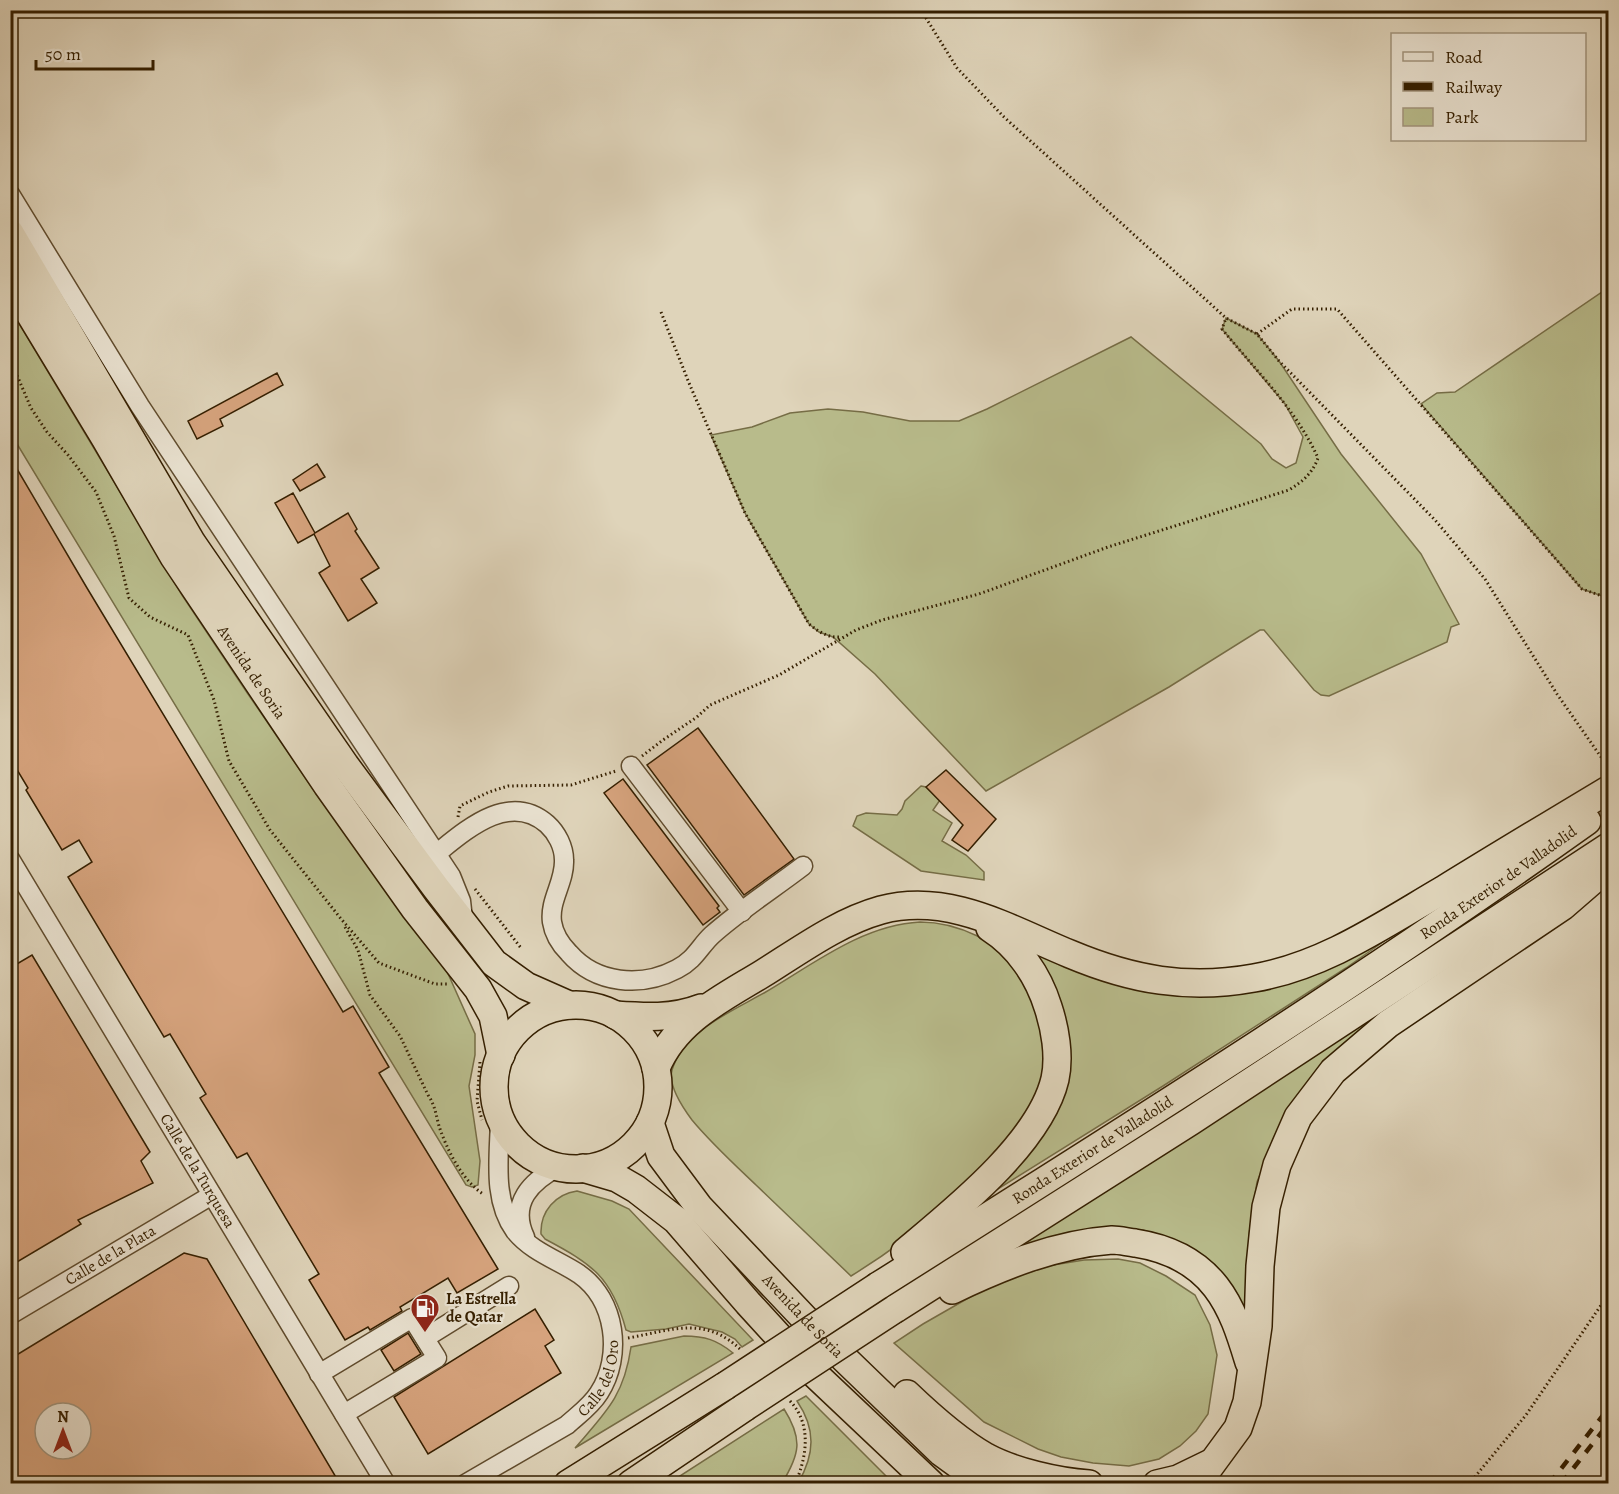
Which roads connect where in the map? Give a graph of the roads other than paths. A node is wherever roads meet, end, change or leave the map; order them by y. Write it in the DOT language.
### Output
graph roads {
  1 [pos="10,194"];
  2 [pos="10,232"];
  3 [pos="10,281"];
  4 [pos="632,766"];
  5 [pos="1608,790"];
  6 [pos="1608,806"];
  7 [pos="1608,847"];
  8 [pos="436,854"];
  9 [pos="10,859"];
  10 [pos="803,866"];
  11 [pos="1608,867"];
  12 [pos="954,909"];
  13 [pos="742,912"];
  14 [pos="464,924"];
  15 [pos="714,1003"];
  16 [pos="568,1005"];
  17 [pos="615,1015"];
  18 [pos="501,1054"];
  19 [pos="656,1068"];
  20 [pos="500,1115"];
  21 [pos="651,1123"];
  22 [pos="571,1167"];
  23 [pos="212,1195"];
  24 [pos="699,1207"];
  25 [pos="529,1244"];
  26 [pos="509,1286"];
  27 [pos="878,1286"];
  28 [pos="895,1309"];
  29 [pos="10,1315"];
  30 [pos="425,1338"];
  31 [pos="1251,1366"];
  32 [pos="319,1374"];
  33 [pos="344,1414"];
  34 [pos="1215,1461"];
  35 [pos="386,1484"];
  36 [pos="465,1484"];
  37 [pos="568,1484"];
  38 [pos="631,1484"];
  39 [pos="931,1484"];
  40 [pos="985,1484"];
  41 [pos="1089,1484"];
  42 [pos="1156,1484"];
  43 [pos="1197,1484"];
  1 -- 8 [label="street, Avenida de Soria"];
  2 -- 14 [label="highway, Avenida de Soria"];
  3 -- 18 [label="highway, Avenida de Soria"];
  4 -- 13 [label="street"];
  5 -- 12 [label="highway"];
  6 -- 27 [label="highway, Ronda Exterior de Valladolid"];
  7 -- 28 [label="highway, Ronda Exterior de Valladolid"];
  8 -- 13 [label="street"];
  8 -- 14 [label="street, Avenida de Soria"];
  9 -- 23 [label="street, Calle de la Turquesa"];
  10 -- 13 [label="street"];
  11 -- 31 [label="highway"];
  12 -- 15 [label="highway"];
  12 -- 27 [label="highway"];
  14 -- 16 [label="highway, Avenida de Soria"];
  15 -- 17 [label="highway"];
  15 -- 19 [label="highway"];
  16 -- 17 [label="highway"];
  16 -- 18 [label="highway"];
  17 -- 19 [label="highway"];
  18 -- 20 [label="highway"];
  19 -- 21 [label="highway"];
  20 -- 22 [label="highway"];
  20 -- 25 [label="street, Calle del Oro"];
  21 -- 22 [label="highway"];
  21 -- 24 [label="highway, Avenida de Soria"];
  22 -- 25 [label="street"];
  22 -- 39 [label="highway, Avenida de Soria"];
  23 -- 29 [label="street, Calle de la Plata"];
  23 -- 32 [label="street, Calle de la Turquesa"];
  24 -- 40 [label="highway, Avenida de Soria"];
  24 -- 41 [label="highway"];
  25 -- 36 [label="street, Calle del Oro"];
  26 -- 30 [label="street"];
  27 -- 37 [label="highway, Ronda Exterior de Valladolid, bridge"];
  28 -- 31 [label="highway"];
  28 -- 38 [label="highway, Ronda Exterior de Valladolid, bridge"];
  30 -- 32 [label="street"];
  30 -- 33 [label="street"];
  31 -- 34 [label="highway"];
  32 -- 33 [label="street, Calle de la Turquesa"];
  33 -- 35 [label="street, Calle de la Turquesa"];
  34 -- 42 [label="highway"];
  34 -- 43 [label="highway"];
}
